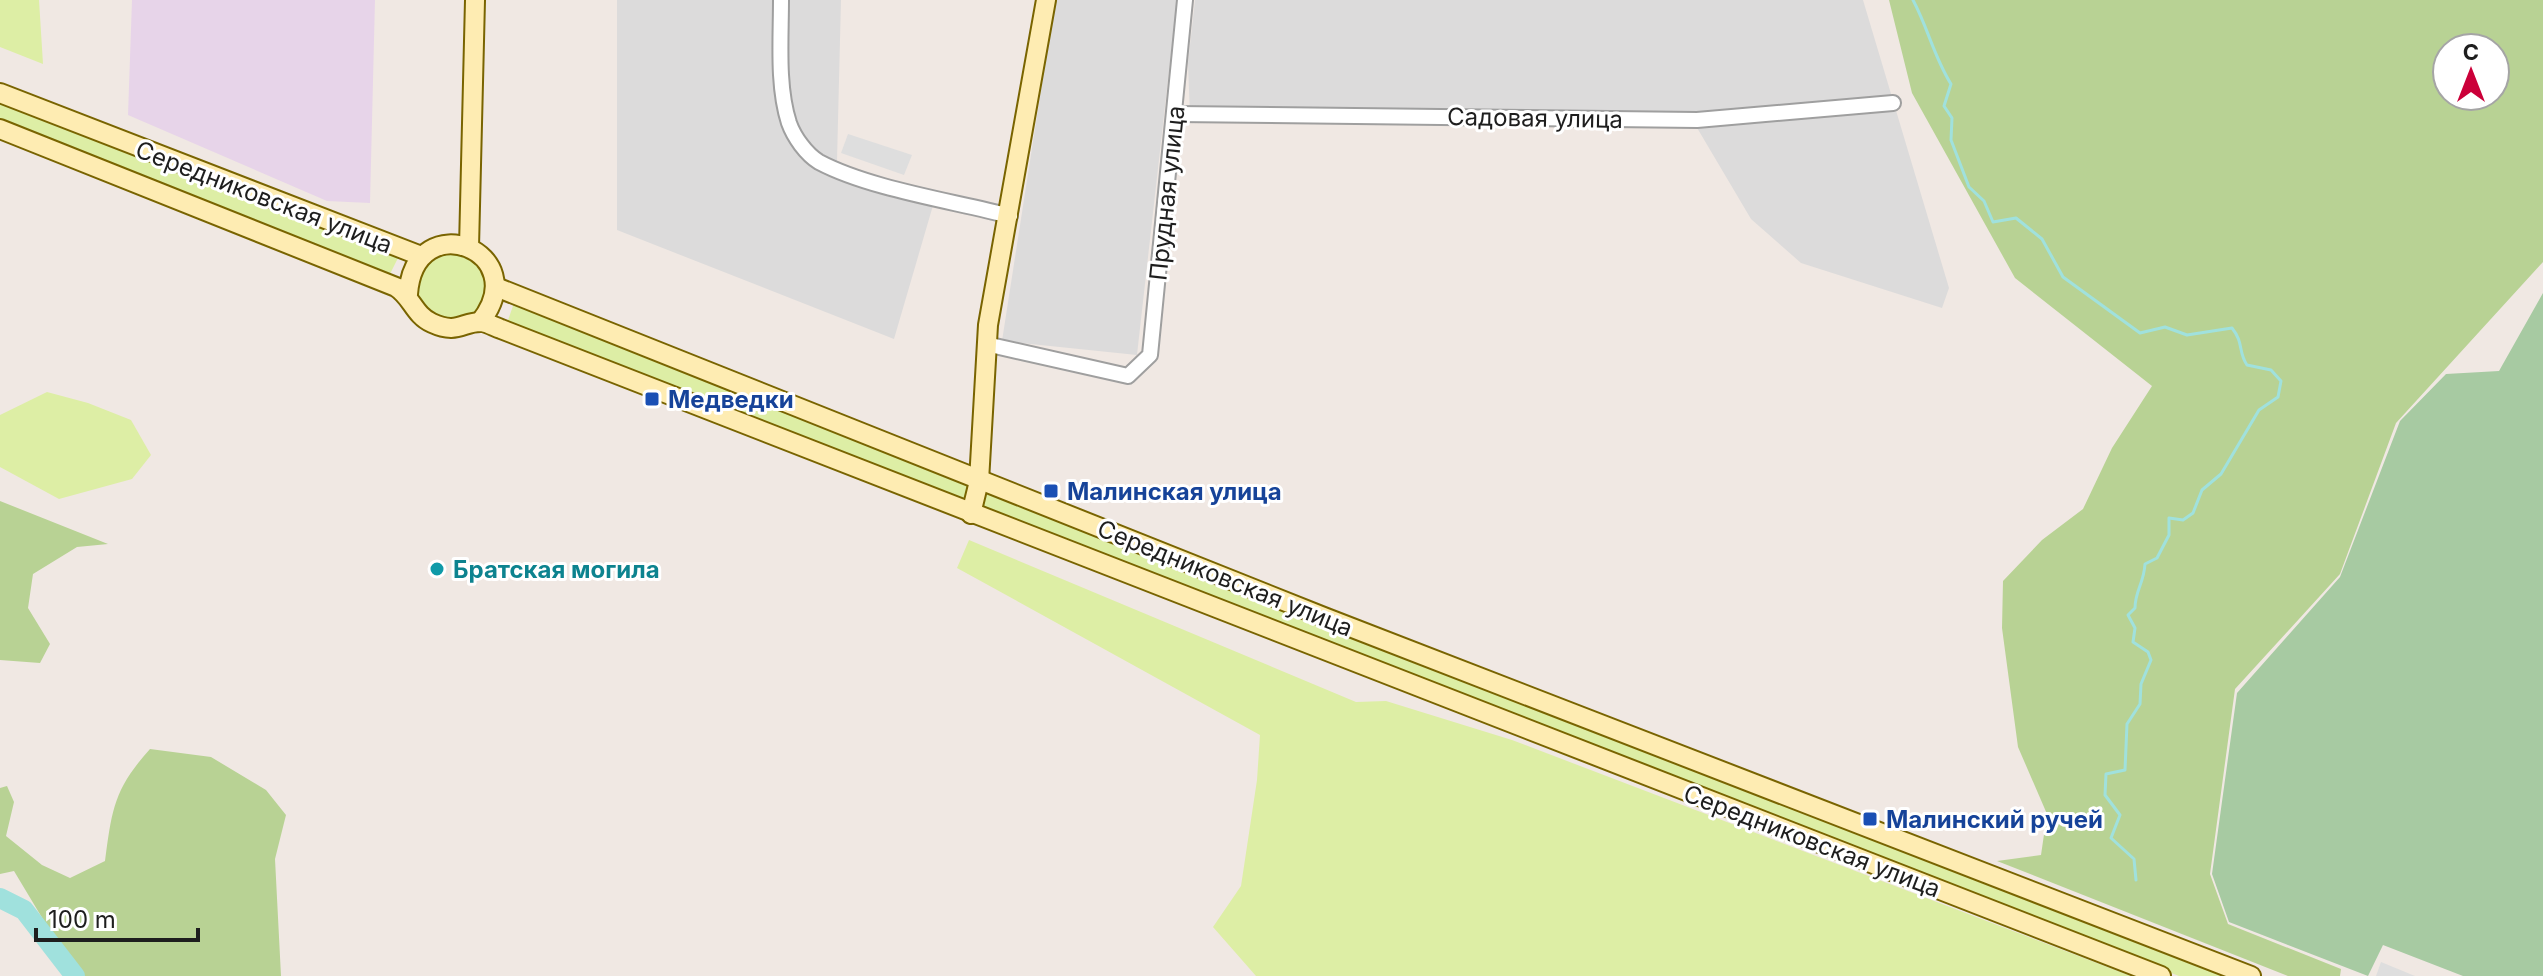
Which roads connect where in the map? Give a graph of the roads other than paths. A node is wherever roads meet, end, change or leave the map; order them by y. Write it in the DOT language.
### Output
graph roads {
  1 [pos="475,0"];
  2 [pos="781,0"];
  3 [pos="1046,0"];
  4 [pos="1185,0"];
  5 [pos="0,93"];
  6 [pos="1893,103"];
  7 [pos="1176,114"];
  8 [pos="0,129"];
  9 [pos="1010,216"];
  10 [pos="469,247"];
  11 [pos="421,256"];
  12 [pos="496,287"];
  13 [pos="408,294"];
  14 [pos="480,322"];
  15 [pos="986,344"];
  16 [pos="979,481"];
  17 [pos="971,514"];
  18 [pos="1924,850"];
  19 [pos="1914,880"];
  20 [pos="2161,976"];
  21 [pos="2251,976"];
  1 -- 10 [label="street"];
  2 -- 9 [label="street"];
  3 -- 9 [label="street"];
  4 -- 7 [label="street, Прудная улица"];
  5 -- 11 [label="street, Середниковская улица"];
  6 -- 7 [label="street, Садовая улица"];
  7 -- 15 [label="street, Прудная улица"];
  8 -- 13 [label="street, Середниковская улица"];
  9 -- 15 [label="street"];
  10 -- 11 [label="street, Середниковская улица"];
  10 -- 12 [label="street"];
  11 -- 13 [label="street"];
  12 -- 14 [label="street"];
  12 -- 16 [label="street, Середниковская улица"];
  13 -- 14 [label="street, Середниковская улица"];
  14 -- 17 [label="street, Середниковская улица"];
  15 -- 16 [label="street"];
  16 -- 17 [label="street"];
  16 -- 18 [label="street, Середниковская улица"];
  17 -- 19 [label="street, Середниковская улица"];
  18 -- 19 [label="street"];
  18 -- 21 [label="street, Середниковская улица"];
  19 -- 20 [label="street, Середниковская улица"];
}
